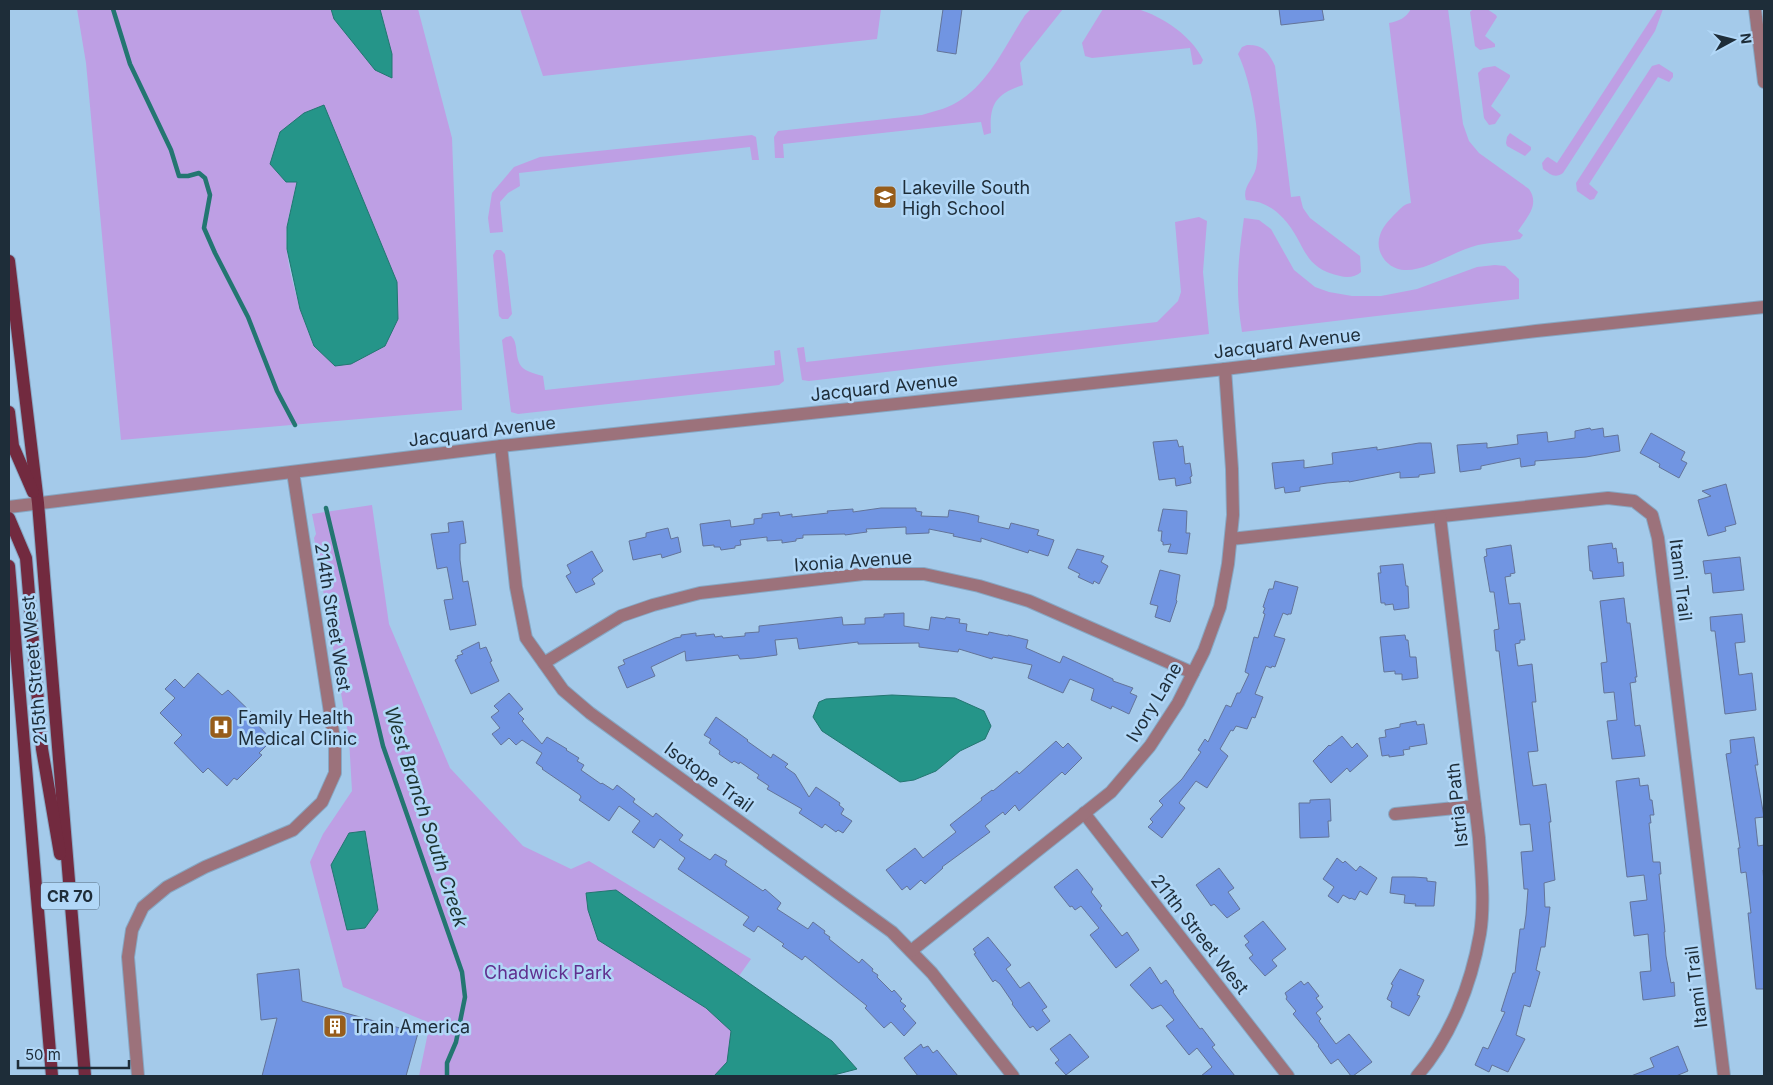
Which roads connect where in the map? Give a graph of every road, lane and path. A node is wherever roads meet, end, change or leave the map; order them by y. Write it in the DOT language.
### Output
graph roads {
  1 [pos="1755,9"];
  2 [pos="1764,82"];
  3 [pos="9,261"];
  4 [pos="1764,307"];
  5 [pos="1225,368"];
  6 [pos="9,412"];
  7 [pos="501,446"];
  8 [pos="293,472"];
  9 [pos="38,503"];
  10 [pos="9,507"];
  11 [pos="1440,517"];
  12 [pos="9,518"];
  13 [pos="1230,540"];
  14 [pos="9,566"];
  15 [pos="544,663"];
  16 [pos="1193,673"];
  17 [pos="1475,806"];
  18 [pos="1084,813"];
  19 [pos="1395,814"];
  20 [pos="71,915"];
  21 [pos="911,951"];
  22 [pos="52,1076"];
  23 [pos="84,1076"];
  24 [pos="138,1076"];
  25 [pos="1013,1076"];
  26 [pos="1288,1076"];
  27 [pos="1417,1076"];
  28 [pos="1724,1076"];
  1 -- 2 [label="street"];
  3 -- 9 [label="main road, 215th Street West / CR 70"];
  4 -- 5 [label="street, Jacquard Avenue"];
  5 -- 7 [label="street, Jacquard Avenue"];
  5 -- 13 [label="street, Ivory Lane"];
  6 -- 9 [label="main road"];
  7 -- 8 [label="street, Jacquard Avenue"];
  7 -- 15 [label="street, Isotope Trail"];
  8 -- 9 [label="street, Jacquard Avenue"];
  8 -- 24 [label="street, 214th Street West"];
  9 -- 10 [label="street, Jacquard Avenue"];
  9 -- 20 [label="main road, 215th Street West / CR 70"];
  11 -- 13 [label="street, Itami Trail"];
  11 -- 17 [label="street, Istria Path"];
  11 -- 28 [label="street, Itami Trail"];
  12 -- 20 [label="main road"];
  13 -- 16 [label="street, Ivory Lane"];
  14 -- 22 [label="main road, 215th Street West / CR 70"];
  15 -- 16 [label="street, Ixonia Avenue"];
  15 -- 21 [label="street, Isotope Trail"];
  16 -- 18 [label="street, Ivory Lane"];
  17 -- 19 [label="street"];
  17 -- 27 [label="street, Istria Path"];
  18 -- 21 [label="street, Ivory Lane"];
  18 -- 26 [label="street, 211th Street West"];
  20 -- 23 [label="main road, 215th Street West / CR 70"];
  21 -- 25 [label="street, Isotope Trail"];
}
